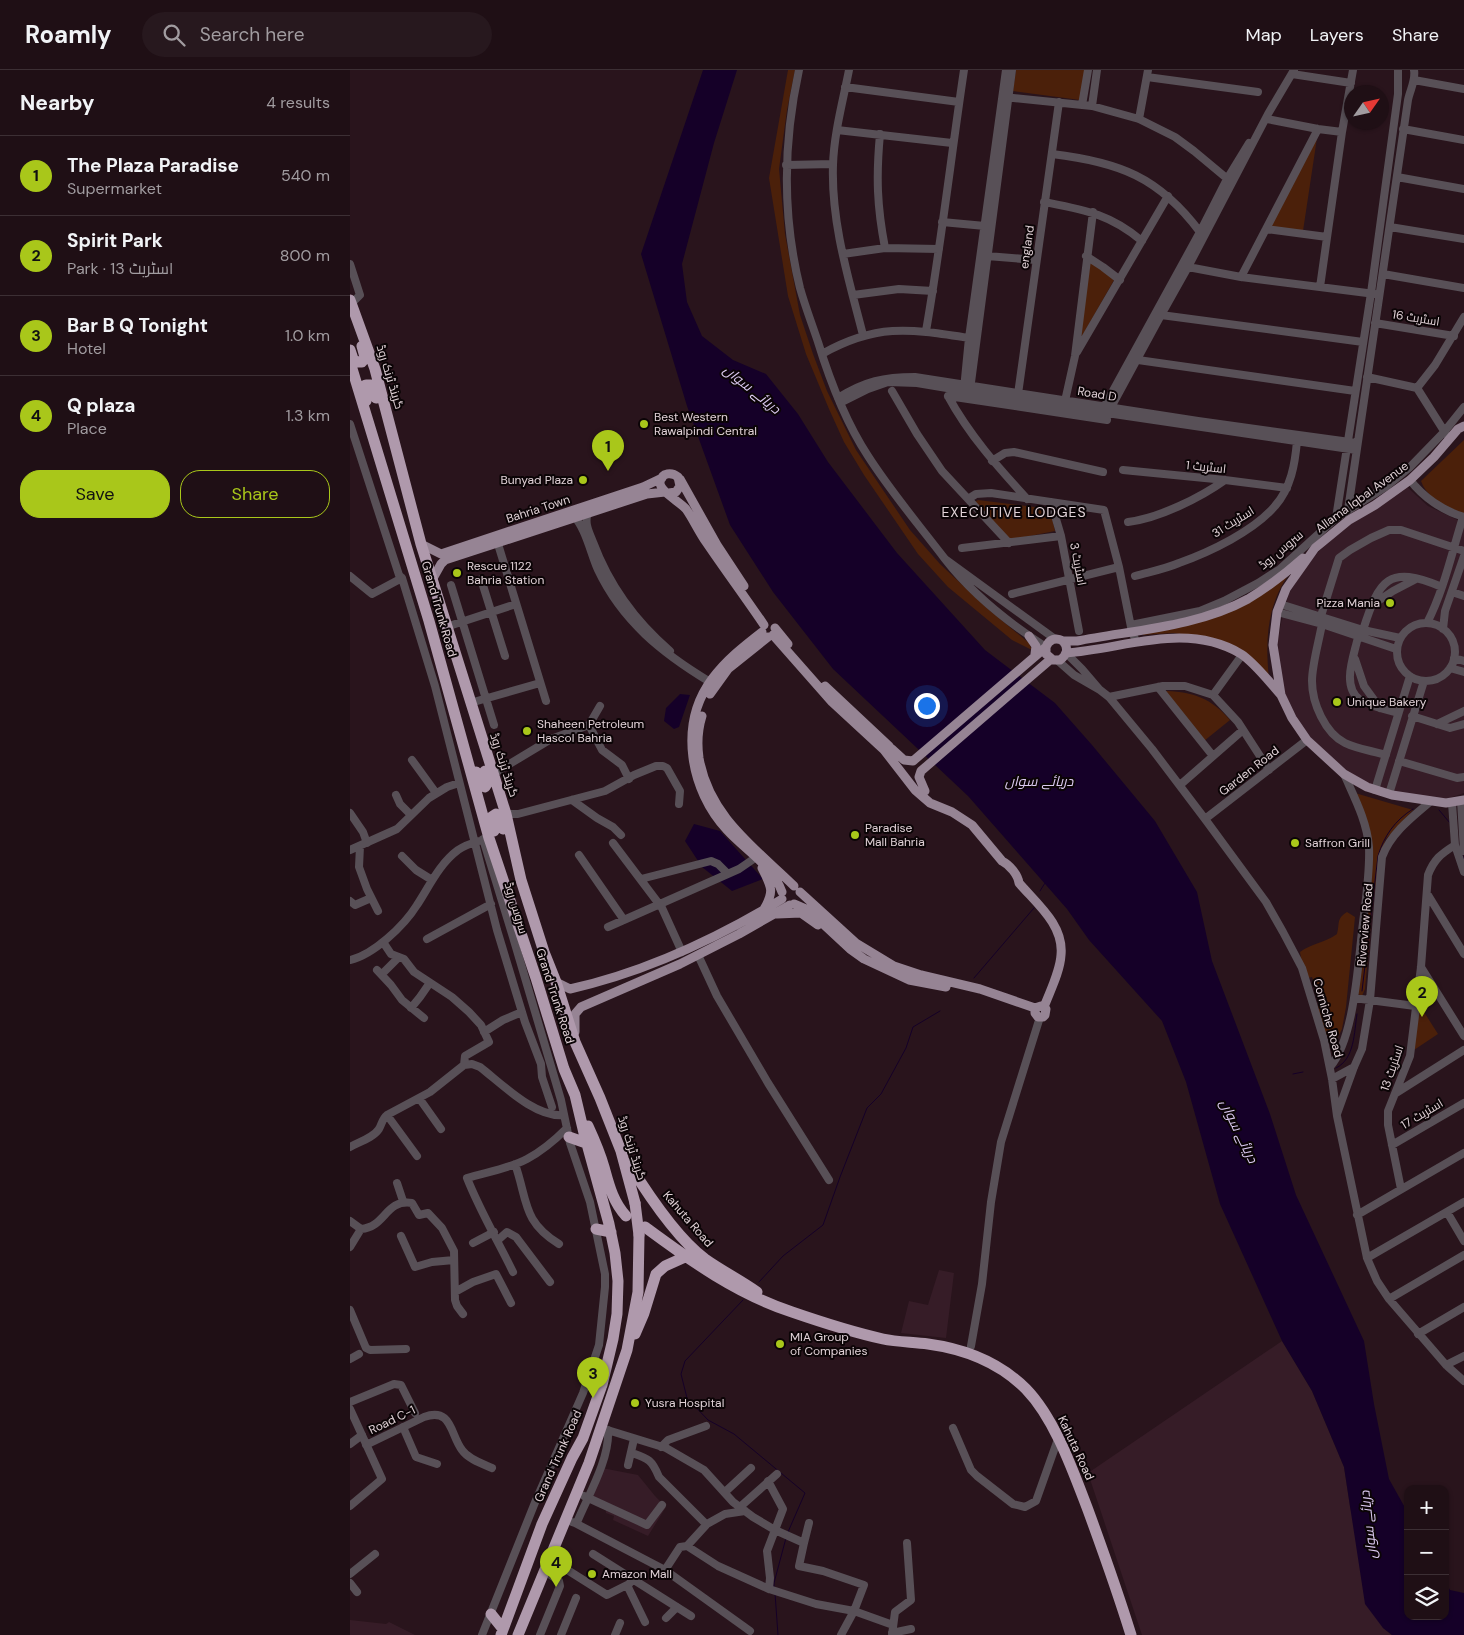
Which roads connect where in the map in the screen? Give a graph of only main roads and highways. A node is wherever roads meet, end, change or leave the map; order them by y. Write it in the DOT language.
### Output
graph roads {
  1 [pos="351,302"];
  2 [pos="350,350"];
  3 [pos="350,362"];
  4 [pos="1464,418"];
  5 [pos="368,421"];
  6 [pos="1461,427"];
  7 [pos="395,444"];
  8 [pos="662,478"];
  9 [pos="680,479"];
  10 [pos="667,493"];
  11 [pos="572,514"];
  12 [pos="421,544"];
  13 [pos="1315,548"];
  14 [pos="432,580"];
  15 [pos="769,630"];
  16 [pos="1029,636"];
  17 [pos="1059,640"];
  18 [pos="1046,646"];
  19 [pos="1066,653"];
  20 [pos="1034,656"];
  21 [pos="1054,660"];
  22 [pos="1281,695"];
  23 [pos="471,705"];
  24 [pos="453,707"];
  25 [pos="892,750"];
  26 [pos="925,791"];
  27 [pos="1459,801"];
  28 [pos="946,809"];
  29 [pos="757,859"];
  30 [pos="521,880"];
  31 [pos="505,887"];
  32 [pos="797,889"];
  33 [pos="787,900"];
  34 [pos="764,909"];
  35 [pos="773,914"];
  36 [pos="870,962"];
  37 [pos="556,982"];
  38 [pos="1038,1011"];
  39 [pos="575,1042"];
  40 [pos="575,1095"];
  41 [pos="581,1123"];
  42 [pos="586,1143"];
  43 [pos="622,1152"];
  44 [pos="626,1216"];
  45 [pos="596,1229"];
  46 [pos="642,1231"];
  47 [pos="611,1232"];
  48 [pos="685,1257"];
  49 [pos="774,1306"];
  50 [pos="627,1350"];
  51 [pos="591,1371"];
  52 [pos="602,1385"];
  53 [pos="582,1438"];
  54 [pos="595,1446"];
  55 [pos="518,1591"];
  56 [pos="530,1605"];
  57 [pos="512,1607"];
  58 [pos="502,1632"];
  59 [pos="518,1635"];
  60 [pos="1131,1635"];
  1 -- 2 [label="highway"];
  1 -- 7 [label="highway, گرینڈ ٹرنک روڈ"];
  3 -- 5 [label="highway, Grand Trunk Road"];
  4 -- 6 [label="main road, Allama Iqbal Avenue"];
  5 -- 7 [label="highway"];
  5 -- 24 [label="highway, Grand Trunk Road"];
  6 -- 13 [label="main road, Allama Iqbal Avenue"];
  7 -- 12 [label="highway, گرینڈ ٹرنک روڈ"];
  8 -- 9 [label="main road"];
  8 -- 10 [label="main road"];
  8 -- 11 [label="main road, Bahria Town"];
  9 -- 10 [label="main road"];
  9 -- 15 [label="main road"];
  10 -- 11 [label="main road, Bahria Town"];
  10 -- 15 [label="main road"];
  11 -- 12 [label="main road, Bahria Town"];
  11 -- 14 [label="main road, Bahria Town"];
  12 -- 14 [label="highway, گرینڈ ٹرنک روڈ"];
  13 -- 17 [label="main road"];
  13 -- 22 [label="main road, Allama Iqbal Avenue"];
  14 -- 23 [label="highway, گرینڈ ٹرنک روڈ"];
  15 -- 25 [label="main road"];
  15 -- 28 [label="main road"];
  15 -- 29 [label="main road"];
  15 -- 32 [label="main road"];
  16 -- 20 [label="main road"];
  17 -- 18 [label="main road"];
  17 -- 19 [label="main road"];
  18 -- 20 [label="main road"];
  18 -- 21 [label="main road"];
  19 -- 21 [label="main road"];
  19 -- 22 [label="main road"];
  20 -- 25 [label="main road"];
  21 -- 26 [label="main road"];
  22 -- 27 [label="main road, Allama Iqbal Avenue"];
  23 -- 24 [label="highway"];
  23 -- 30 [label="highway, گرینڈ ٹرنک روڈ"];
  24 -- 31 [label="highway, Grand Trunk Road"];
  25 -- 26 [label="main road"];
  26 -- 28 [label="main road"];
  28 -- 38 [label="main road"];
  29 -- 33 [label="main road"];
  29 -- 34 [label="main road"];
  30 -- 31 [label="highway"];
  30 -- 37 [label="highway, گرینڈ ٹرنک روڈ"];
  31 -- 40 [label="highway, Grand Trunk Road"];
  32 -- 33 [label="main road"];
  32 -- 33 [label="main road"];
  32 -- 38 [label="main road"];
  33 -- 34 [label="main road"];
  33 -- 35 [label="main road"];
  33 -- 36 [label="main road"];
  34 -- 37 [label="main road"];
  35 -- 36 [label="main road"];
  35 -- 39 [label="main road"];
  36 -- 38 [label="main road"];
  37 -- 39 [label="highway, گرینڈ ٹرنک روڈ"];
  39 -- 43 [label="highway, گرینڈ ٹرنک روڈ"];
  40 -- 41 [label="highway, Grand Trunk Road"];
  40 -- 44 [label="highway"];
  41 -- 42 [label="highway, Grand Trunk Road"];
  41 -- 42 [label="highway"];
  42 -- 47 [label="highway, Grand Trunk Road"];
  43 -- 46 [label="highway, گرینڈ ٹرنک روڈ, bridge"];
  43 -- 49 [label="highway, Kahuta Road"];
  45 -- 47 [label="highway"];
  46 -- 48 [label="highway, Kahuta Road"];
  46 -- 50 [label="highway"];
  47 -- 52 [label="highway, Grand Trunk Road"];
  48 -- 49 [label="highway, Kahuta Road"];
  48 -- 50 [label="highway"];
  49 -- 60 [label="highway, Kahuta Road"];
  50 -- 54 [label="highway"];
  51 -- 52 [label="highway"];
  52 -- 53 [label="highway, Grand Trunk Road"];
  53 -- 54 [label="highway"];
  53 -- 55 [label="highway, Grand Trunk Road"];
  54 -- 56 [label="highway"];
  55 -- 56 [label="highway"];
  55 -- 57 [label="highway, Grand Trunk Road"];
  56 -- 59 [label="highway"];
  57 -- 58 [label="highway, Grand Trunk Road"];
  57 -- 58 [label="highway"];
}
